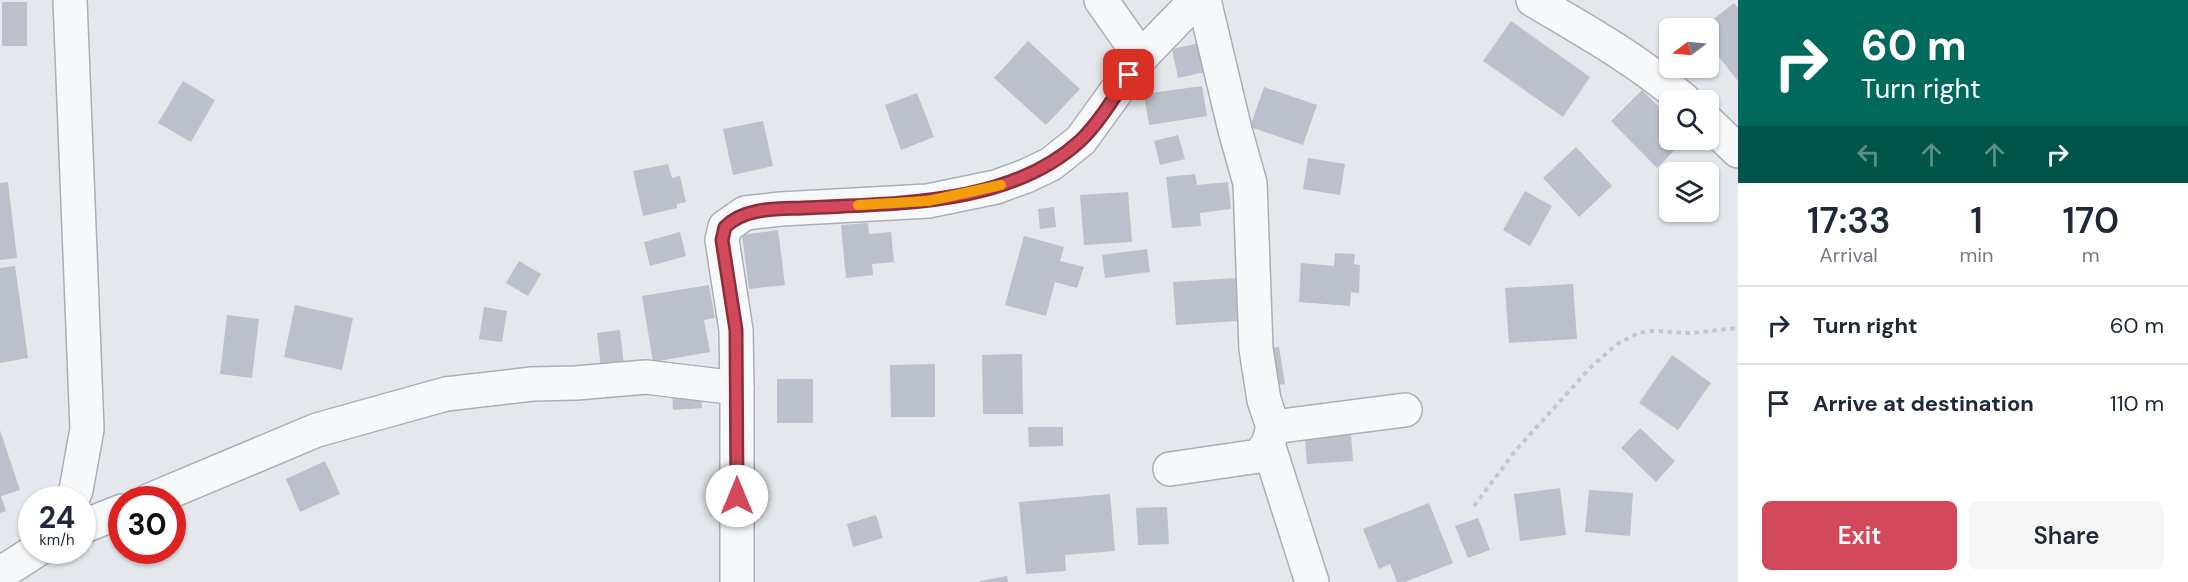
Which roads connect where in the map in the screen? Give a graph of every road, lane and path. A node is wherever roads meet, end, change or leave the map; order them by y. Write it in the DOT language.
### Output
graph roads {
  1 [pos="70,0"];
  2 [pos="1101,0"];
  3 [pos="1196,0"];
  4 [pos="1204,0"];
  5 [pos="1533,0"];
  6 [pos="1141,57"];
  7 [pos="1672,90"];
  8 [pos="1719,133"];
  9 [pos="1738,151"];
  10 [pos="1738,328"];
  11 [pos="737,388"];
  12 [pos="1405,410"];
  13 [pos="1271,435"];
  14 [pos="1170,469"];
  15 [pos="77,486"];
  16 [pos="183,486"];
  17 [pos="1474,506"];
  18 [pos="18,562"];
  19 [pos="0,574"];
  20 [pos="737,582"];
  21 [pos="1312,582"];
  1 -- 15 [label="street"];
  2 -- 6 [label="street"];
  3 -- 6 [label="street"];
  4 -- 13 [label="street"];
  5 -- 7 [label="street"];
  6 -- 11 [label="street"];
  8 -- 9 [label="street"];
  10 -- 17 [label="path"];
  11 -- 16 [label="street"];
  11 -- 20 [label="street"];
  12 -- 13 [label="street"];
  13 -- 14 [label="street"];
  13 -- 21 [label="street"];
  18 -- 19 [label="street"];
}
